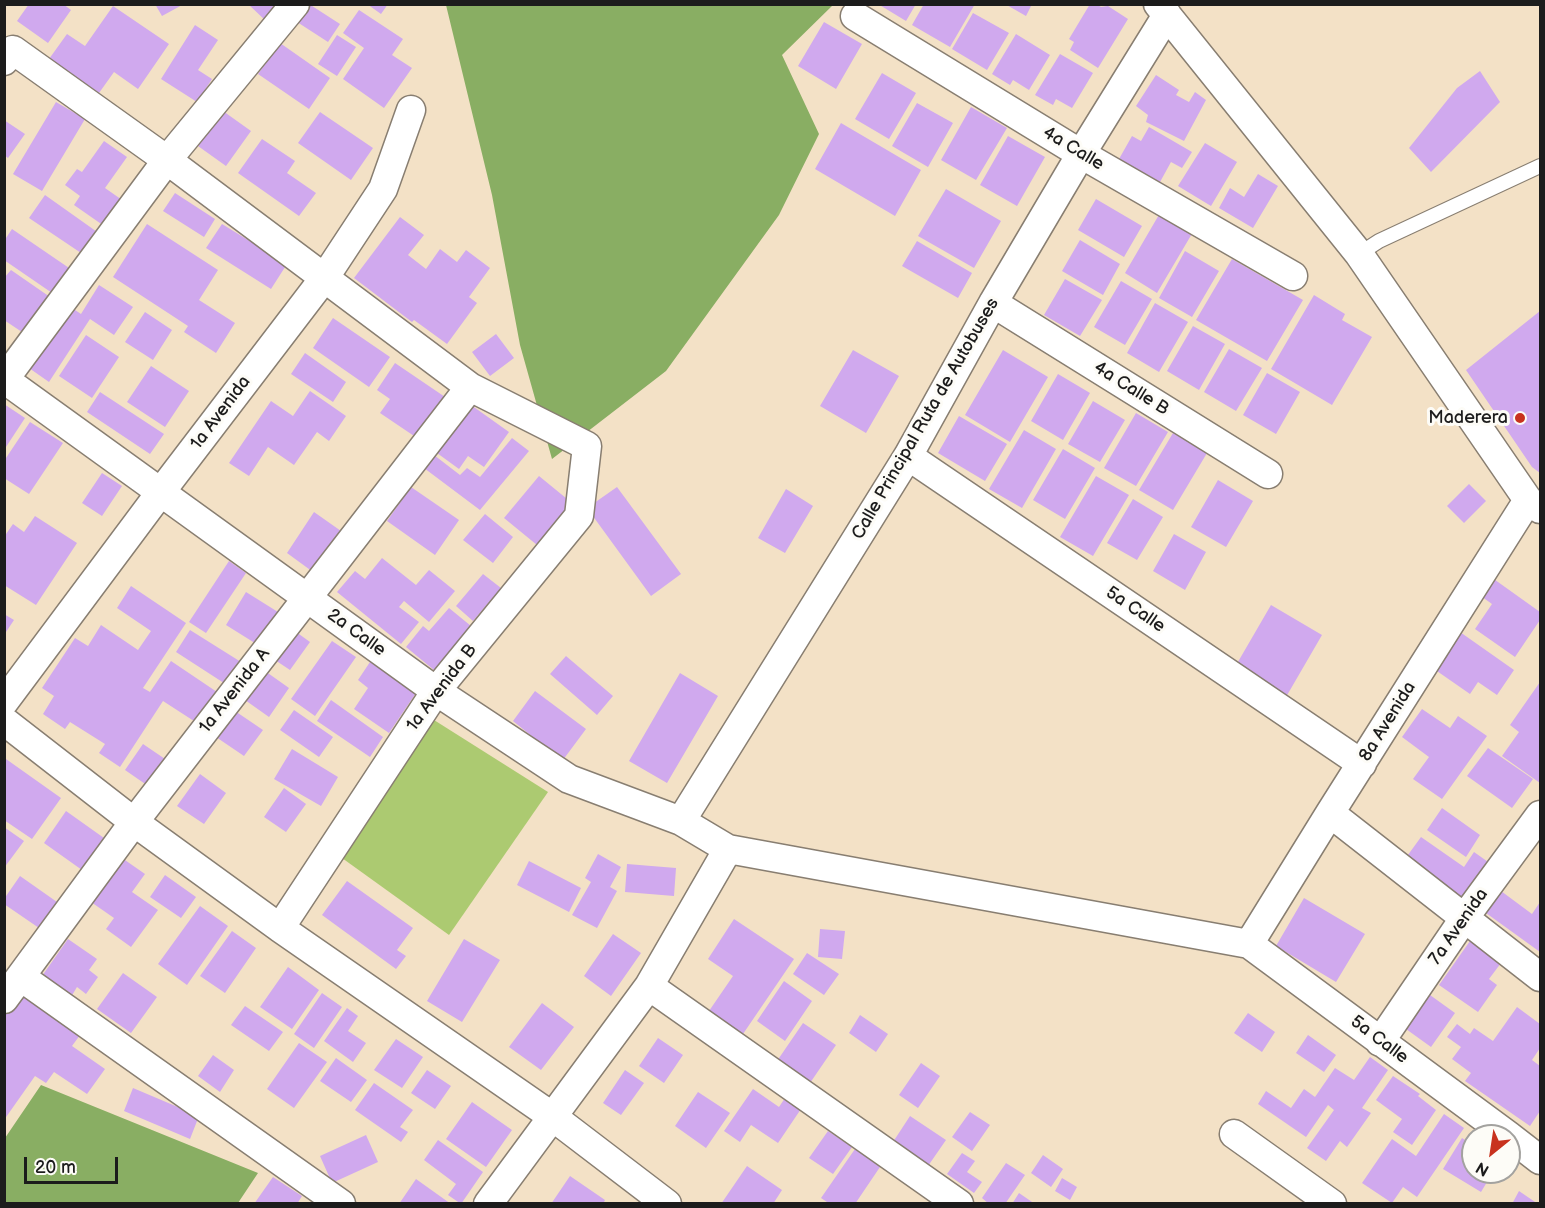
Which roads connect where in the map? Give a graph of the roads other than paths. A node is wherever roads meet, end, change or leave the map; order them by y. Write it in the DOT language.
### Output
graph roads {
  1 [pos="295,4"];
  2 [pos="1162,10"];
  3 [pos="855,16"];
  4 [pos="9,55"];
  5 [pos="411,110"];
  6 [pos="1081,154"];
  7 [pos="167,160"];
  8 [pos="1540,166"];
  9 [pos="1359,254"];
  10 [pos="1293,276"];
  11 [pos="325,277"];
  12 [pos="993,303"];
  13 [pos="5,380"];
  14 [pos="470,387"];
  15 [pos="908,456"];
  16 [pos="1268,474"];
  17 [pos="160,493"];
  18 [pos="1534,505"];
  19 [pos="307,597"];
  20 [pos="436,692"];
  21 [pos="4,702"];
  22 [pos="4,721"];
  23 [pos="1362,764"];
  24 [pos="1330,813"];
  25 [pos="1540,814"];
  26 [pos="681,821"];
  27 [pos="134,822"];
  28 [pos="728,849"];
  29 [pos="1465,917"];
  30 [pos="280,927"];
  31 [pos="1250,944"];
  32 [pos="1540,977"];
  33 [pos="649,986"];
  34 [pos="13,988"];
  35 [pos="1380,1042"];
  36 [pos="553,1117"];
  37 [pos="1493,1124"];
  38 [pos="1234,1134"];
  39 [pos="1521,1144"];
  40 [pos="1539,1156"];
  41 [pos="1326,1202"];
  42 [pos="341,1203"];
  43 [pos="488,1203"];
  44 [pos="668,1203"];
  45 [pos="959,1203"];
  1 -- 7 [label="street"];
  2 -- 6 [label="street, Calle Principal Ruta de Autobuses"];
  2 -- 9 [label="street"];
  3 -- 6 [label="street, 4a Calle"];
  4 -- 7 [label="street"];
  5 -- 11 [label="street, 1a Avenida"];
  6 -- 10 [label="street, 4a Calle"];
  6 -- 12 [label="street, Calle Principal Ruta de Autobuses"];
  7 -- 11 [label="street"];
  7 -- 13 [label="street"];
  8 -- 9 [label="lane"];
  9 -- 18 [label="street"];
  11 -- 14 [label="street"];
  11 -- 17 [label="street, 1a Avenida"];
  12 -- 15 [label="street, Calle Principal Ruta de Autobuses"];
  12 -- 16 [label="street, 4a Calle B"];
  13 -- 17 [label="street, 2a Calle"];
  14 -- 19 [label="street, 1a Avenida A"];
  14 -- 20 [label="street, 1a Avenida B"];
  15 -- 23 [label="street, 5a Calle"];
  15 -- 26 [label="street, Calle Principal Ruta de Autobuses"];
  17 -- 19 [label="street, 2a Calle"];
  17 -- 21 [label="street, 1a Avenida"];
  18 -- 23 [label="street, 8a Avenida"];
  19 -- 20 [label="street, 2a Calle"];
  19 -- 27 [label="street, 1a Avenida A"];
  20 -- 26 [label="street, 2a Calle"];
  20 -- 30 [label="street, 1a Avenida B"];
  22 -- 27 [label="street"];
  23 -- 24 [label="street, 8a Avenida"];
  24 -- 29 [label="street"];
  24 -- 31 [label="street, 8a Avenida"];
  25 -- 29 [label="street, 7a Avenida"];
  26 -- 28 [label="street, 2a Calle"];
  27 -- 30 [label="street"];
  27 -- 34 [label="street, 1a Avenida A"];
  28 -- 31 [label="street"];
  28 -- 33 [label="street"];
  29 -- 32 [label="street"];
  29 -- 35 [label="street, 7a Avenida"];
  30 -- 36 [label="street"];
  31 -- 35 [label="street, 5a Calle"];
  33 -- 36 [label="street"];
  33 -- 45 [label="street"];
  34 -- 42 [label="street"];
  35 -- 37 [label="street, 5a Calle"];
  36 -- 43 [label="street"];
  36 -- 44 [label="street"];
  38 -- 41 [label="street"];
  39 -- 40 [label="street, 5a Calle"];
}
